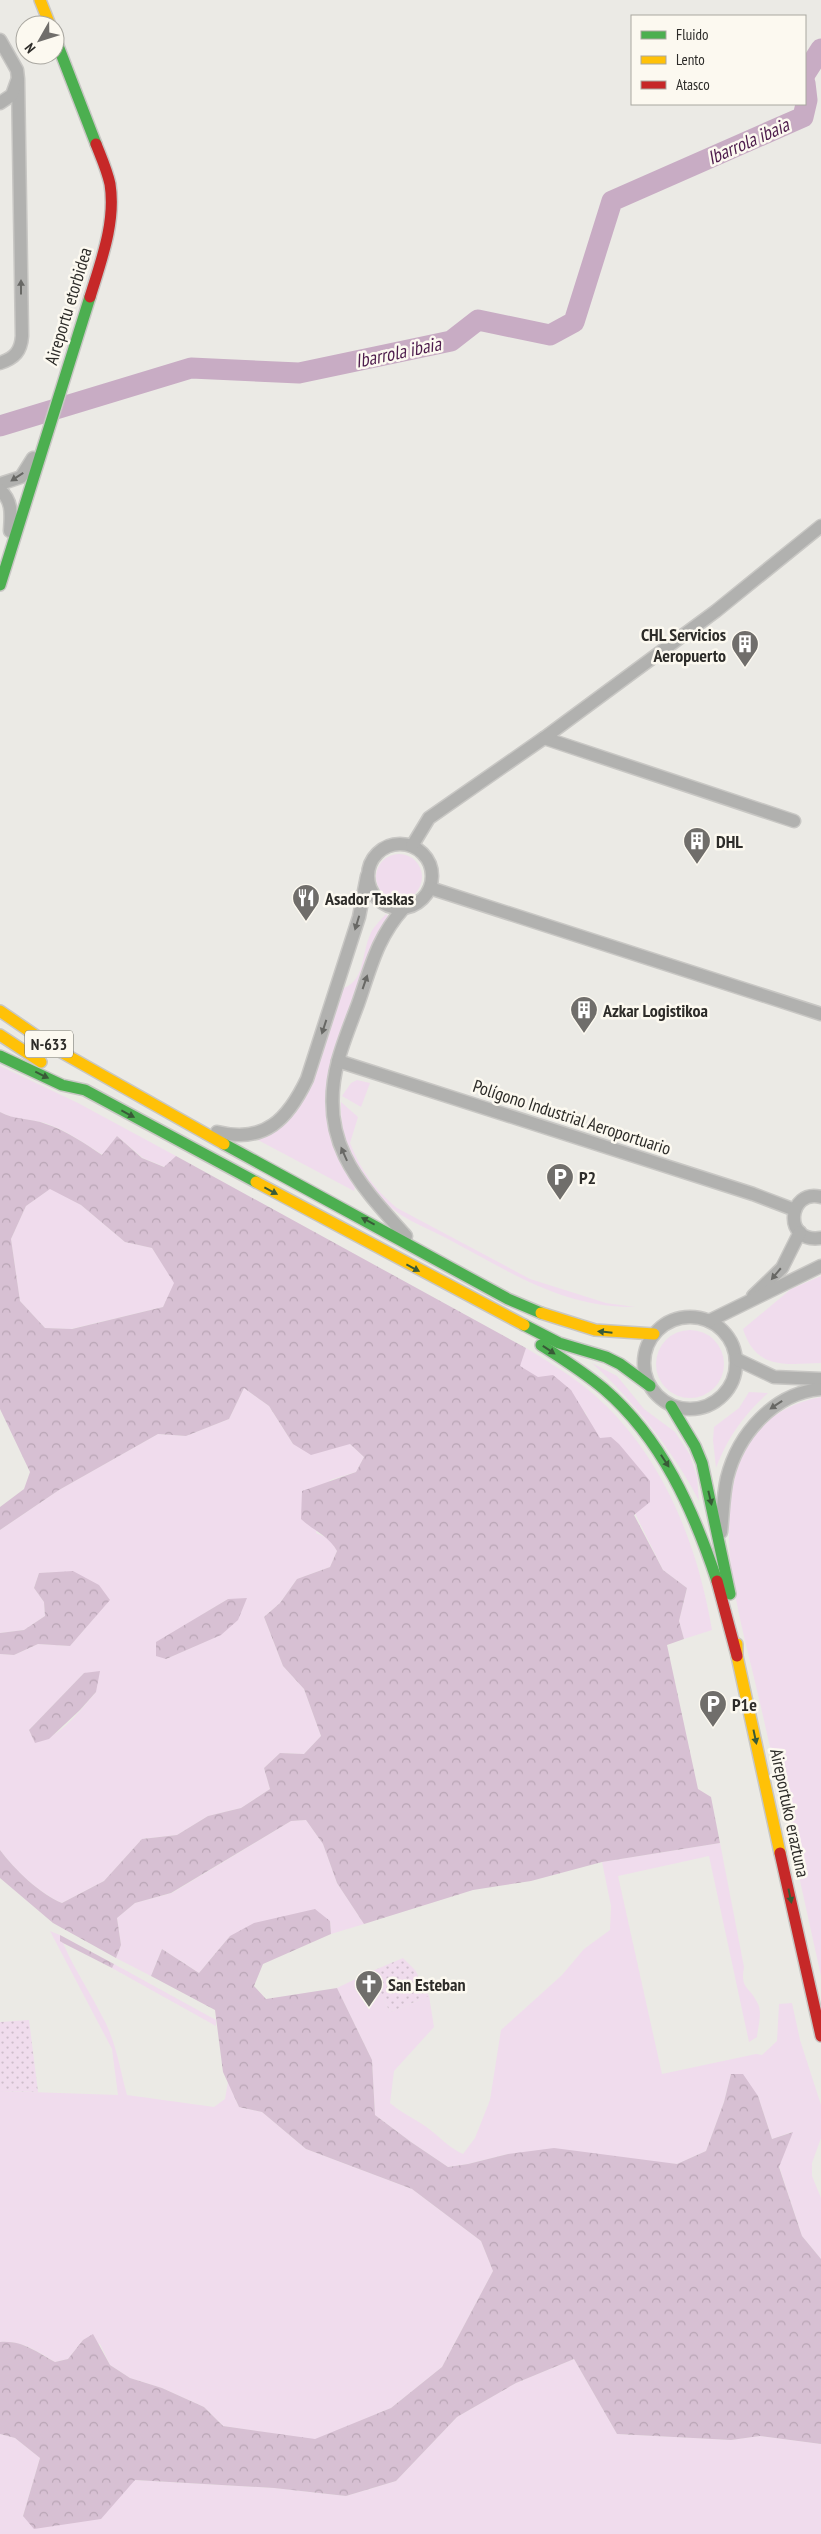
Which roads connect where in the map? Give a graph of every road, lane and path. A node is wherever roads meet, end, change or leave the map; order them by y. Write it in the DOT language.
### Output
graph roads {
  1 [pos="40,0"];
  2 [pos="46,15"];
  3 [pos="0,40"];
  4 [pos="65,63"];
  5 [pos="18,78"];
  6 [pos="0,103"];
  7 [pos="0,363"];
  8 [pos="47,434"];
  9 [pos="0,484"];
  10 [pos="0,490"];
  11 [pos="821,526"];
  12 [pos="9,554"];
  13 [pos="0,585"];
  14 [pos="544,738"];
  15 [pos="794,822"];
  16 [pos="412,846"];
  17 [pos="367,876"];
  18 [pos="430,888"];
  19 [pos="403,909"];
  20 [pos="2,1012"];
  21 [pos="821,1014"];
  22 [pos="0,1034"];
  23 [pos="0,1056"];
  24 [pos="338,1061"];
  25 [pos="85,1090"];
  26 [pos="193,1127"];
  27 [pos="820,1193"];
  28 [pos="795,1210"];
  29 [pos="800,1232"];
  30 [pos="821,1238"];
  31 [pos="416,1247"];
  32 [pos="821,1266"];
  33 [pos="479,1304"];
  34 [pos="742,1306"];
  35 [pos="709,1321"];
  36 [pos="654,1334"];
  37 [pos="736,1359"];
  38 [pos="821,1379"];
  39 [pos="650,1386"];
  40 [pos="821,1389"];
  41 [pos="671,1406"];
  42 [pos="720,1547"];
  43 [pos="737,1656"];
  44 [pos="821,2036"];
  1 -- 2 [label="main road"];
  3 -- 5 [label="street"];
  4 -- 8 [label="main road, Aireportu etorbidea"];
  5 -- 6 [label="street"];
  7 -- 5 [label="street, one-way"];
  8 -- 9 [label="street, one-way"];
  8 -- 12 [label="main road, Aireportu etorbidea"];
  10 -- 12 [label="street"];
  11 -- 14 [label="street"];
  12 -- 13 [label="main road, Aireportu etorbidea"];
  14 -- 15 [label="street"];
  14 -- 16 [label="street"];
  16 -- 17 [label="street"];
  16 -- 18 [label="street"];
  17 -- 19 [label="street"];
  17 -- 26 [label="street, one-way"];
  18 -- 19 [label="street"];
  18 -- 21 [label="street"];
  24 -- 19 [label="street, one-way"];
  20 -- 26 [label="main road, N-633"];
  22 -- 25 [label="main road, N-633"];
  23 -- 25 [label="main road, one-way"];
  24 -- 28 [label="street, Polígono Industrial Aeroportuario"];
  31 -- 24 [label="street, one-way"];
  25 -- 33 [label="main road, one-way"];
  31 -- 26 [label="main road, one-way"];
  27 -- 28 [label="street"];
  28 -- 29 [label="street"];
  29 -- 30 [label="street"];
  29 -- 34 [label="street, one-way"];
  36 -- 31 [label="main road, one-way"];
  32 -- 34 [label="street"];
  33 -- 39 [label="main road"];
  33 -- 43 [label="main road, one-way"];
  34 -- 35 [label="street"];
  35 -- 36 [label="street"];
  35 -- 37 [label="street"];
  36 -- 39 [label="street"];
  37 -- 38 [label="street"];
  37 -- 41 [label="street"];
  39 -- 41 [label="street"];
  40 -- 42 [label="street, one-way"];
  41 -- 42 [label="main road, one-way"];
  42 -- 43 [label="main road"];
  43 -- 44 [label="main road, Aireportuko eraztuna, one-way"];
}
